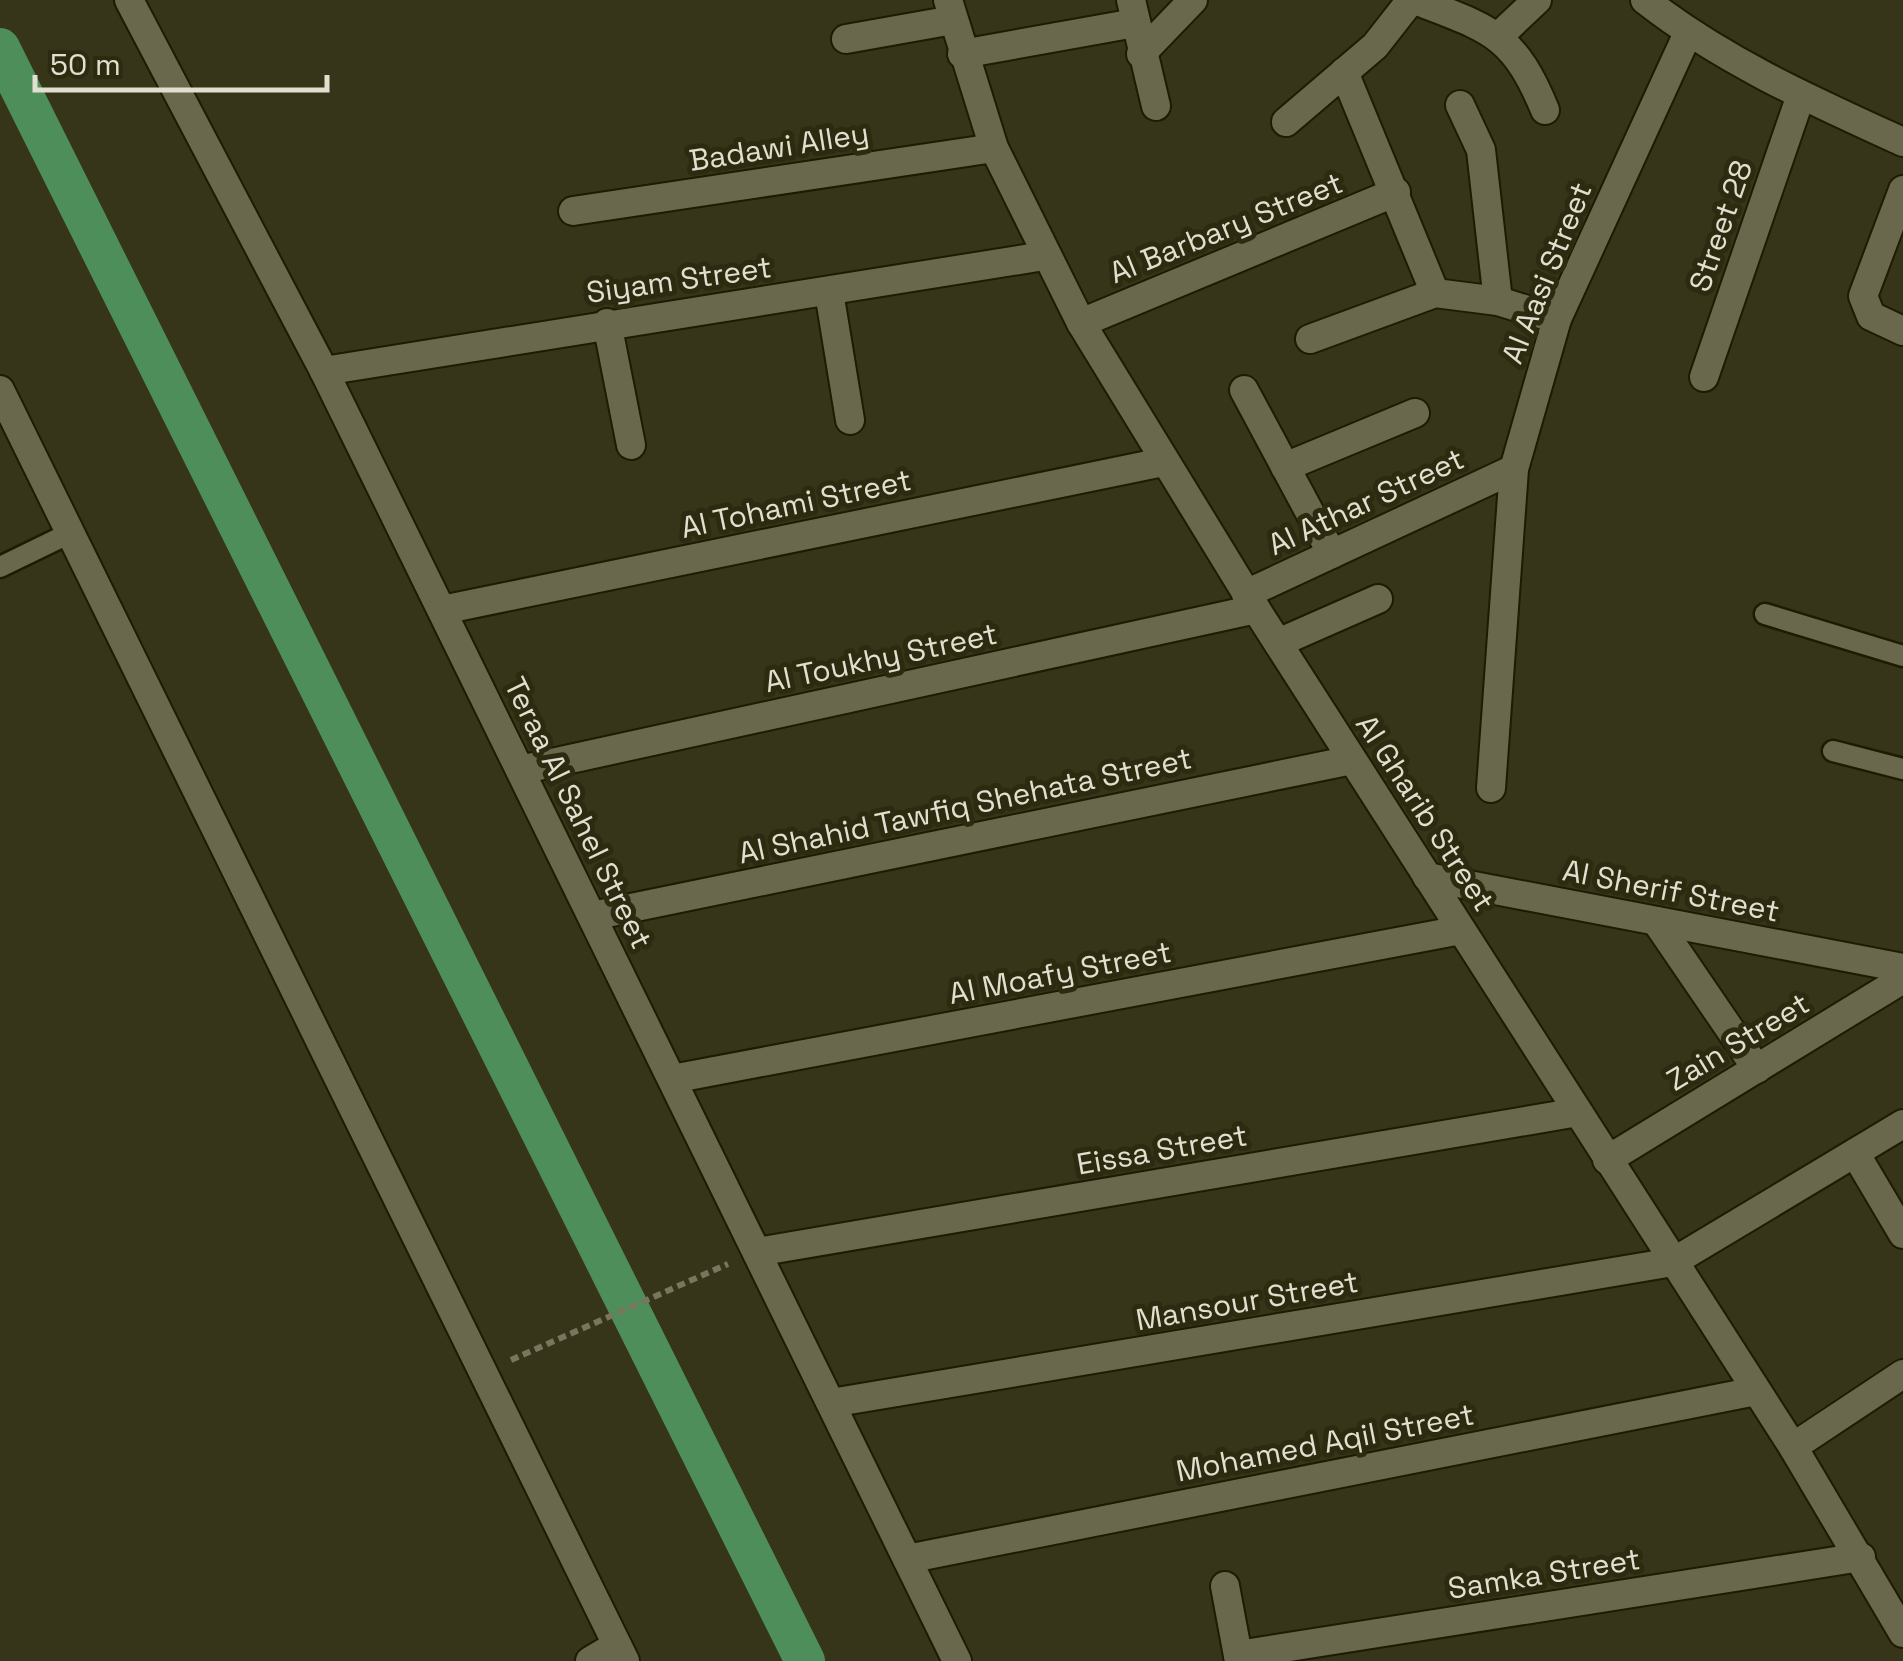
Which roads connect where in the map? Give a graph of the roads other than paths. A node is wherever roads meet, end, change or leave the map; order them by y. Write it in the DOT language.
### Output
graph roads {
  1 [pos="129,0"];
  2 [pos="1193,0"];
  3 [pos="1413,0"];
  4 [pos="1537,0"];
  5 [pos="1645,0"];
  6 [pos="951,10"];
  7 [pos="1133,11"];
  8 [pos="1688,34"];
  9 [pos="1500,36"];
  10 [pos="846,40"];
  11 [pos="962,54"];
  12 [pos="1141,54"];
  13 [pos="1344,72"];
  14 [pos="1800,96"];
  15 [pos="1460,105"];
  16 [pos="1156,106"];
  17 [pos="1545,110"];
  18 [pos="1286,122"];
  19 [pos="1903,142"];
  20 [pos="994,148"];
  21 [pos="1903,190"];
  22 [pos="1396,192"];
  23 [pos="574,211"];
  24 [pos="1044,256"];
  25 [pos="829,292"];
  26 [pos="1435,293"];
  27 [pos="1498,302"];
  28 [pos="1557,319"];
  29 [pos="607,322"];
  30 [pos="1080,323"];
  31 [pos="1903,331"];
  32 [pos="1310,339"];
  33 [pos="324,371"];
  34 [pos="1704,377"];
  35 [pos="0,390"];
  36 [pos="1244,390"];
  37 [pos="1414,412"];
  38 [pos="850,420"];
  39 [pos="631,445"];
  40 [pos="1163,462"];
  41 [pos="1285,467"];
  42 [pos="1514,469"];
  43 [pos="70,533"];
  44 [pos="1332,554"];
  45 [pos="0,567"];
  46 [pos="1378,598"];
  47 [pos="1251,602"];
  48 [pos="442,610"];
  49 [pos="1765,614"];
  50 [pos="1278,643"];
  51 [pos="1903,656"];
  52 [pos="1833,751"];
  53 [pos="1352,760"];
  54 [pos="1903,768"];
  55 [pos="520,770"];
  56 [pos="1490,788"];
  57 [pos="1427,877"];
  58 [pos="592,916"];
  59 [pos="1656,921"];
  60 [pos="1461,930"];
  61 [pos="1903,968"];
  62 [pos="1903,979"];
  63 [pos="1756,1069"];
  64 [pos="672,1079"];
  65 [pos="1578,1112"];
  66 [pos="1903,1124"];
  67 [pos="1855,1153"];
  68 [pos="1607,1160"];
  69 [pos="1903,1234"];
  70 [pos="757,1252"];
  71 [pos="1673,1262"];
  72 [pos="1903,1374"];
  73 [pos="1756,1390"];
  74 [pos="831,1403"];
  75 [pos="1793,1447"];
  76 [pos="1861,1557"];
  77 [pos="907,1559"];
  78 [pos="1226,1586"];
  79 [pos="1903,1632"];
  80 [pos="621,1653"];
  81 [pos="1238,1658"];
  82 [pos="590,1661"];
  83 [pos="957,1661"];
  1 -- 33 [label="street, Teraa Al Sahel Street"];
  2 -- 12 [label="street"];
  3 -- 9 [label="street"];
  3 -- 13 [label="street"];
  4 -- 9 [label="street"];
  5 -- 8 [label="street"];
  6 -- 10 [label="street"];
  6 -- 11 [label="street, Al Gharib Street"];
  7 -- 11 [label="street"];
  7 -- 12 [label="street"];
  8 -- 14 [label="street"];
  8 -- 28 [label="street, Al Aasi Street"];
  9 -- 17 [label="street"];
  11 -- 20 [label="street, Al Gharib Street"];
  12 -- 16 [label="street"];
  13 -- 18 [label="street"];
  13 -- 22 [label="street"];
  14 -- 19 [label="street"];
  14 -- 34 [label="street, Street 28"];
  15 -- 27 [label="street"];
  20 -- 23 [label="street, Badawi Alley"];
  20 -- 24 [label="street, Al Gharib Street"];
  21 -- 31 [label="street"];
  22 -- 26 [label="street"];
  22 -- 30 [label="street, Al Barbary Street"];
  24 -- 25 [label="street, Siyam Street"];
  24 -- 30 [label="street, Al Gharib Street"];
  25 -- 29 [label="street, Siyam Street"];
  25 -- 38 [label="street"];
  26 -- 27 [label="street"];
  26 -- 32 [label="street"];
  27 -- 28 [label="street"];
  28 -- 42 [label="street, Al Aasi Street"];
  29 -- 33 [label="street, Siyam Street"];
  29 -- 39 [label="street"];
  30 -- 40 [label="street, Al Gharib Street"];
  33 -- 48 [label="street, Teraa Al Sahel Street"];
  35 -- 43 [label="street"];
  36 -- 41 [label="street"];
  37 -- 41 [label="street"];
  40 -- 47 [label="street, Al Gharib Street"];
  40 -- 48 [label="street, Al Tohami Street"];
  41 -- 44 [label="street"];
  42 -- 44 [label="street, Al Athar Street"];
  42 -- 56 [label="street, Al Aasi Street"];
  43 -- 45 [label="lane"];
  43 -- 80 [label="street"];
  44 -- 47 [label="street, Al Athar Street"];
  46 -- 50 [label="street"];
  47 -- 50 [label="street, Al Gharib Street"];
  47 -- 55 [label="street, Al Toukhy Street"];
  48 -- 55 [label="street, Teraa Al Sahel Street"];
  49 -- 51 [label="lane"];
  50 -- 53 [label="street, Al Gharib Street"];
  52 -- 54 [label="lane"];
  53 -- 57 [label="street, Al Gharib Street"];
  53 -- 58 [label="street, Al Shahid Tawfiq Shehata Street"];
  55 -- 58 [label="street, Teraa Al Sahel Street"];
  57 -- 59 [label="street, Al Sherif Street"];
  57 -- 60 [label="street, Al Gharib Street"];
  58 -- 64 [label="street, Teraa Al Sahel Street"];
  59 -- 61 [label="street, Al Sherif Street"];
  59 -- 63 [label="street"];
  60 -- 64 [label="street, Al Moafy Street"];
  60 -- 65 [label="street, Al Gharib Street"];
  62 -- 63 [label="street, Zain Street"];
  63 -- 68 [label="street, Zain Street"];
  64 -- 70 [label="street, Teraa Al Sahel Street"];
  65 -- 68 [label="street, Al Gharib Street"];
  65 -- 70 [label="street, Eissa Street"];
  66 -- 67 [label="street"];
  67 -- 69 [label="street"];
  67 -- 71 [label="street"];
  68 -- 71 [label="street, Al Gharib Street"];
  70 -- 74 [label="street, Teraa Al Sahel Street"];
  71 -- 73 [label="street, Al Gharib Street"];
  71 -- 74 [label="street, Mansour Street"];
  72 -- 75 [label="street"];
  73 -- 75 [label="street, Al Gharib Street"];
  73 -- 77 [label="street, Mohamed Aqil Street"];
  74 -- 77 [label="street, Teraa Al Sahel Street"];
  75 -- 76 [label="street, Al Gharib Street"];
  76 -- 79 [label="street, Al Gharib Street"];
  76 -- 81 [label="street, Samka Street"];
  77 -- 83 [label="street, Teraa Al Sahel Street"];
  78 -- 81 [label="street"];
  80 -- 82 [label="street"];
}
